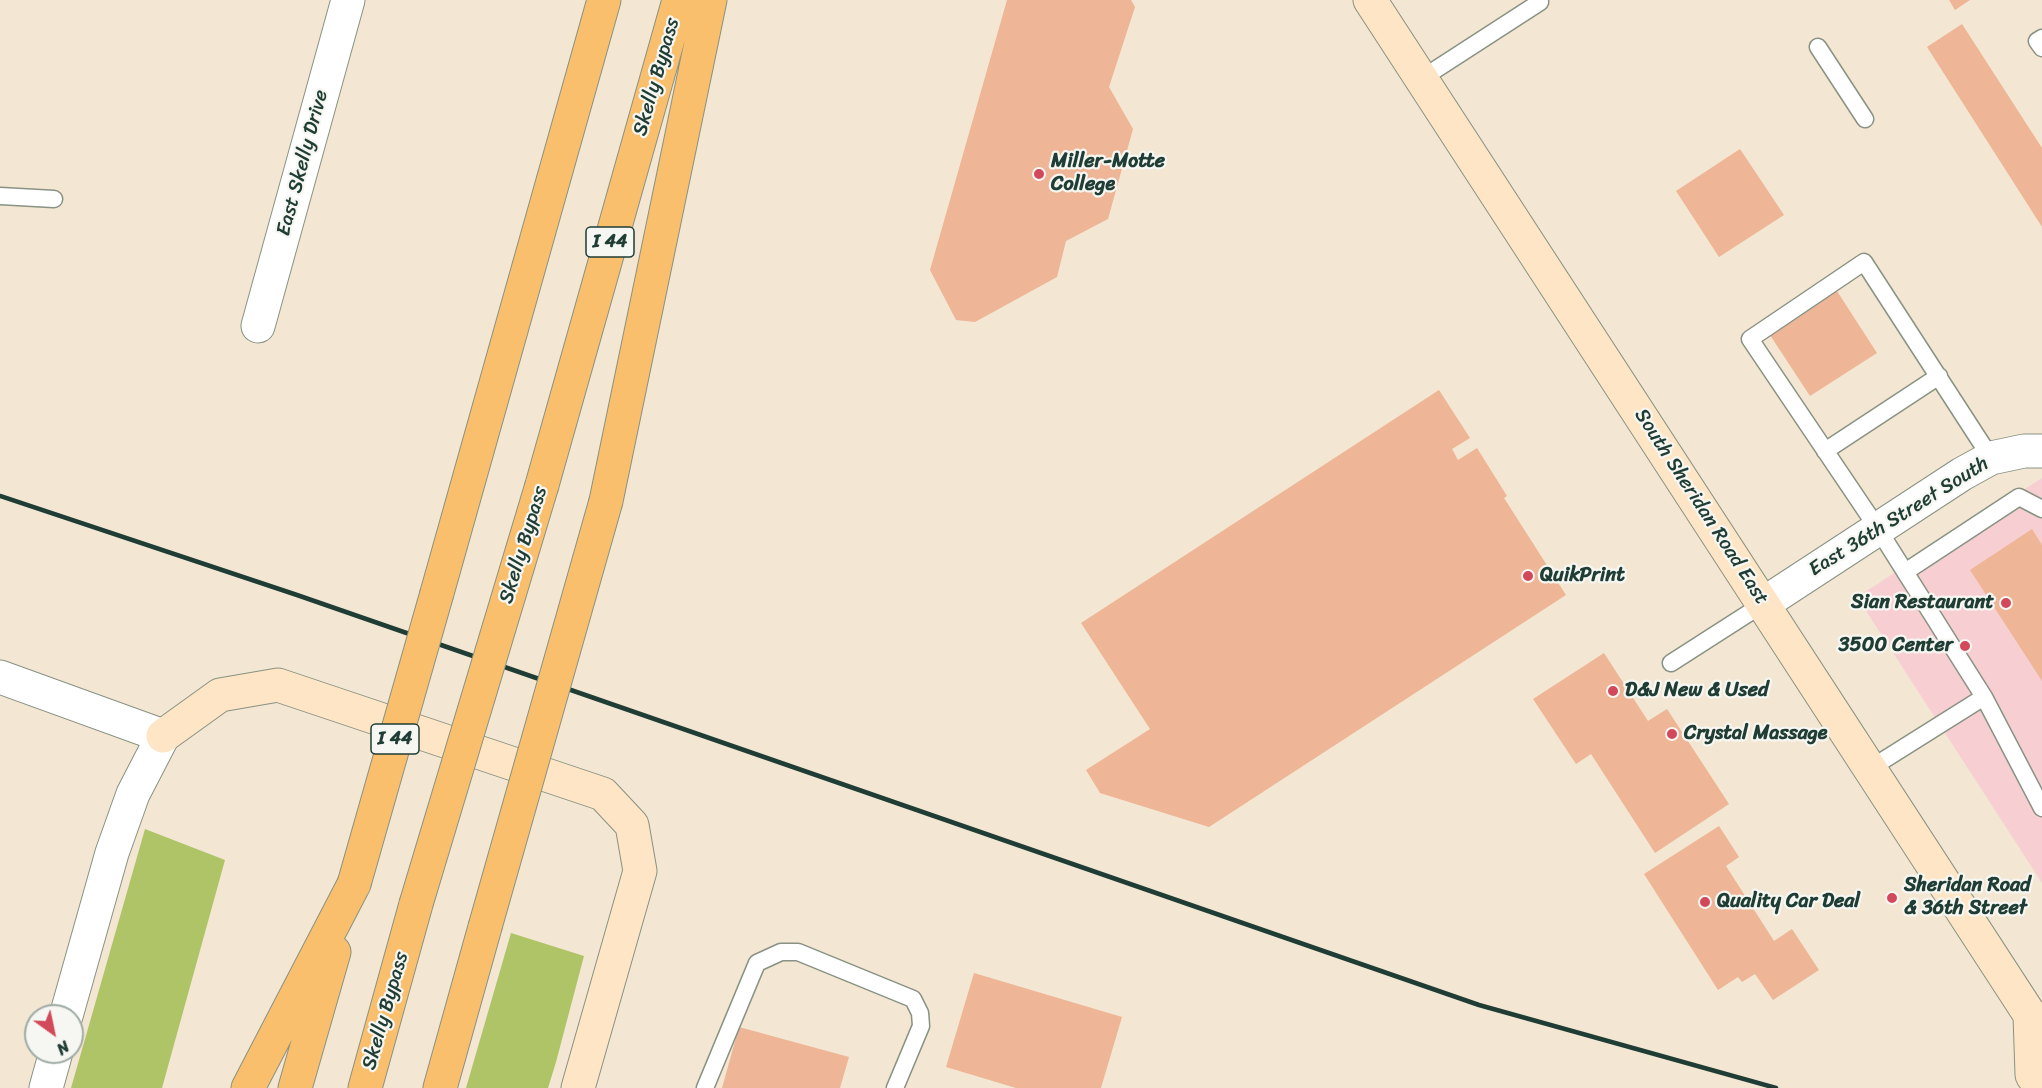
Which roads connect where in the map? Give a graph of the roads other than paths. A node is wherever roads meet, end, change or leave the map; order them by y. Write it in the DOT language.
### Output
graph roads {
  1 [pos="348,0"];
  2 [pos="604,0"];
  3 [pos="679,0"];
  4 [pos="710,0"];
  5 [pos="1370,0"];
  6 [pos="1539,0"];
  7 [pos="2042,38"];
  8 [pos="1818,47"];
  9 [pos="2042,48"];
  10 [pos="1421,79"];
  11 [pos="1865,119"];
  12 [pos="0,195"];
  13 [pos="54,199"];
  14 [pos="258,326"];
  15 [pos="1939,376"];
  16 [pos="1825,451"];
  17 [pos="2042,452"];
  18 [pos="1991,458"];
  19 [pos="2042,509"];
  20 [pos="1878,529"];
  21 [pos="1905,572"];
  22 [pos="1763,604"];
  23 [pos="1671,663"];
  24 [pos="0,677"];
  25 [pos="1984,697"];
  26 [pos="163,736"];
  27 [pos="1871,768"];
  28 [pos="2042,808"];
  29 [pos="354,884"];
  30 [pos="69,1004"];
  31 [pos="2036,1018"];
  32 [pos="53,1064"];
  33 [pos="46,1088"];
  34 [pos="248,1088"];
  35 [pos="295,1088"];
  36 [pos="364,1088"];
  37 [pos="440,1088"];
  38 [pos="578,1088"];
  39 [pos="705,1088"];
  40 [pos="895,1088"];
  41 [pos="2041,1088"];
  1 -- 14 [label="street, East Skelly Drive"];
  2 -- 29 [label="highway, I 44, bridge"];
  3 -- 36 [label="highway, Skelly Bypass / I 44, bridge"];
  4 -- 37 [label="highway, bridge"];
  5 -- 10 [label="main road, South Sheridan Road East"];
  6 -- 10 [label="lane"];
  7 -- 9 [label="lane"];
  8 -- 11 [label="lane"];
  10 -- 22 [label="main road, South Sheridan Road East"];
  12 -- 13 [label="lane"];
  15 -- 16 [label="lane"];
  15 -- 16 [label="lane"];
  15 -- 18 [label="lane"];
  16 -- 20 [label="lane"];
  17 -- 18 [label="street, East 36th Street South"];
  18 -- 20 [label="street, East 36th Street South"];
  19 -- 21 [label="lane"];
  20 -- 21 [label="lane"];
  20 -- 22 [label="street, East 36th Street South"];
  21 -- 25 [label="lane"];
  22 -- 23 [label="lane"];
  22 -- 27 [label="main road, South Sheridan Road East"];
  24 -- 26 [label="street"];
  25 -- 27 [label="lane"];
  25 -- 28 [label="lane"];
  26 -- 30 [label="street"];
  26 -- 38 [label="main road"];
  27 -- 31 [label="main road, South Sheridan Road East"];
  29 -- 34 [label="highway"];
  29 -- 35 [label="highway, I 44"];
  31 -- 41 [label="main road, South Sheridan Road East"];
  32 -- 33 [label="street"];
  39 -- 40 [label="lane"];
}
